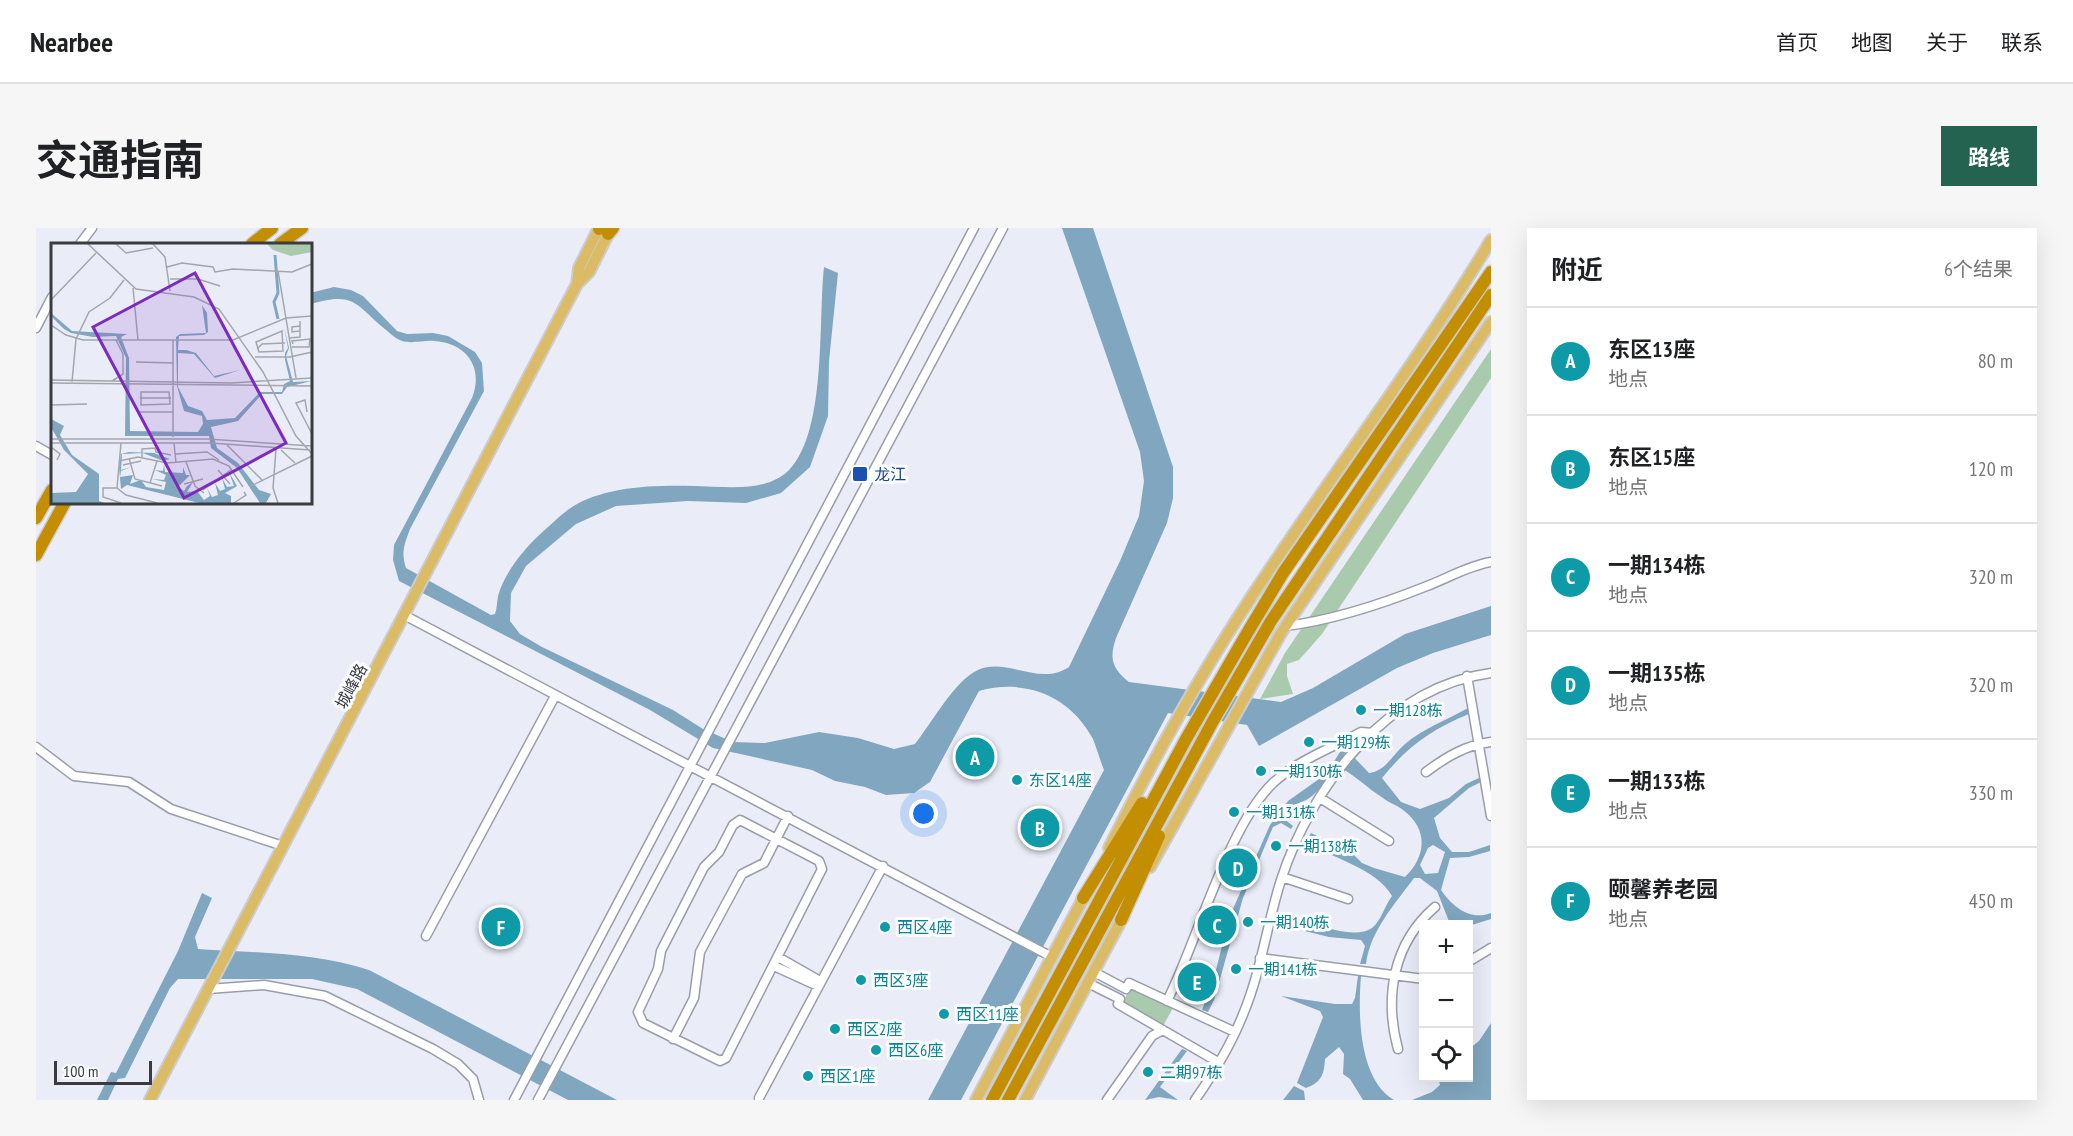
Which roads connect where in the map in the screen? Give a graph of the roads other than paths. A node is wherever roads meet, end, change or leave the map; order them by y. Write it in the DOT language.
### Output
graph roads {
  1 [pos="92,228"];
  2 [pos="272,228"];
  3 [pos="302,228"];
  4 [pos="974,228"];
  5 [pos="1003,228"];
  6 [pos="605,229"];
  7 [pos="1491,240"];
  8 [pos="81,243"];
  9 [pos="253,243"];
  10 [pos="281,243"];
  11 [pos="1491,272"];
  12 [pos="1491,295"];
  13 [pos="51,299"];
  14 [pos="1491,322"];
  15 [pos="36,328"];
  16 [pos="36,446"];
  17 [pos="51,454"];
  18 [pos="51,492"];
  19 [pos="64,504"];
  20 [pos="36,518"];
  21 [pos="36,555"];
  22 [pos="1491,562"];
  23 [pos="405,615"];
  24 [pos="1286,626"];
  25 [pos="1491,673"];
  26 [pos="1467,676"];
  27 [pos="555,696"];
  28 [pos="1213,721"];
  29 [pos="1373,733"];
  30 [pos="1491,742"];
  31 [pos="1183,743"];
  32 [pos="1479,744"];
  33 [pos="36,747"];
  34 [pos="690,766"];
  35 [pos="1426,772"];
  36 [pos="711,777"];
  37 [pos="1320,798"];
  38 [pos="1491,814"];
  39 [pos="788,816"];
  40 [pos="777,838"];
  41 [pos="1389,841"];
  42 [pos="283,846"];
  43 [pos="883,866"];
  44 [pos="1282,877"];
  45 [pos="1083,898"];
  46 [pos="1348,899"];
  47 [pos="1435,907"];
  48 [pos="1121,920"];
  49 [pos="426,936"];
  50 [pos="1491,948"];
  51 [pos="778,957"];
  52 [pos="1052,957"];
  53 [pos="1260,958"];
  54 [pos="1473,959"];
  55 [pos="774,966"];
  56 [pos="1094,972"];
  57 [pos="1394,977"];
  58 [pos="1419,979"];
  59 [pos="1088,983"];
  60 [pos="819,984"];
  61 [pos="210,986"];
  62 [pos="1167,1001"];
  63 [pos="1163,1030"];
  64 [pos="1234,1032"];
  65 [pos="673,1039"];
  66 [pos="1398,1049"];
  67 [pos="1218,1062"];
  68 [pos="759,1098"];
  69 [pos="150,1100"];
  70 [pos="479,1100"];
  71 [pos="514,1100"];
  72 [pos="538,1100"];
  73 [pos="976,1100"];
  74 [pos="992,1100"];
  75 [pos="1008,1100"];
  76 [pos="1025,1100"];
  77 [pos="1107,1100"];
  78 [pos="1195,1100"];
  1 -- 8 [label="street"];
  2 -- 9 [label="highway"];
  3 -- 10 [label="highway"];
  4 -- 34 [label="street"];
  5 -- 36 [label="street"];
  6 -- 23 [label="main road, 城峰路"];
  7 -- 45 [label="main road"];
  11 -- 31 [label="highway"];
  12 -- 28 [label="highway"];
  13 -- 15 [label="street"];
  14 -- 24 [label="main road"];
  16 -- 17 [label="street"];
  18 -- 20 [label="highway"];
  19 -- 21 [label="highway"];
  22 -- 24 [label="street"];
  23 -- 27 [label="street"];
  23 -- 42 [label="main road, 城峰路"];
  24 -- 48 [label="main road"];
  25 -- 26 [label="street"];
  26 -- 29 [label="street"];
  26 -- 32 [label="street"];
  27 -- 34 [label="street"];
  27 -- 49 [label="street"];
  28 -- 48 [label="highway"];
  28 -- 75 [label="highway"];
  29 -- 37 [label="street"];
  29 -- 62 [label="street"];
  30 -- 32 [label="street"];
  31 -- 45 [label="highway"];
  31 -- 74 [label="highway"];
  32 -- 35 [label="street"];
  32 -- 38 [label="street"];
  33 -- 42 [label="street"];
  34 -- 36 [label="street"];
  34 -- 71 [label="street"];
  36 -- 39 [label="street"];
  36 -- 72 [label="street"];
  37 -- 41 [label="street"];
  37 -- 44 [label="street"];
  39 -- 40 [label="street"];
  39 -- 43 [label="street"];
  40 -- 51 [label="street"];
  40 -- 65 [label="street"];
  40 -- 65 [label="street"];
  42 -- 61 [label="main road, 城峰路"];
  43 -- 52 [label="street"];
  43 -- 60 [label="street"];
  44 -- 46 [label="street"];
  44 -- 53 [label="street"];
  45 -- 52 [label="main road"];
  47 -- 57 [label="street"];
  48 -- 56 [label="main road"];
  50 -- 54 [label="street"];
  51 -- 55 [label="street"];
  51 -- 60 [label="street"];
  52 -- 73 [label="main road"];
  53 -- 57 [label="street"];
  53 -- 64 [label="street"];
  55 -- 60 [label="street"];
  55 -- 65 [label="street"];
  56 -- 59 [label="main road"];
  56 -- 62 [label="street"];
  57 -- 58 [label="street"];
  57 -- 66 [label="street"];
  59 -- 63 [label="street"];
  59 -- 76 [label="main road"];
  60 -- 68 [label="street"];
  61 -- 69 [label="main road, 城峰路"];
  61 -- 70 [label="street"];
  62 -- 64 [label="street"];
  63 -- 67 [label="street"];
  63 -- 77 [label="street"];
  64 -- 67 [label="street"];
  67 -- 78 [label="street"];
}
